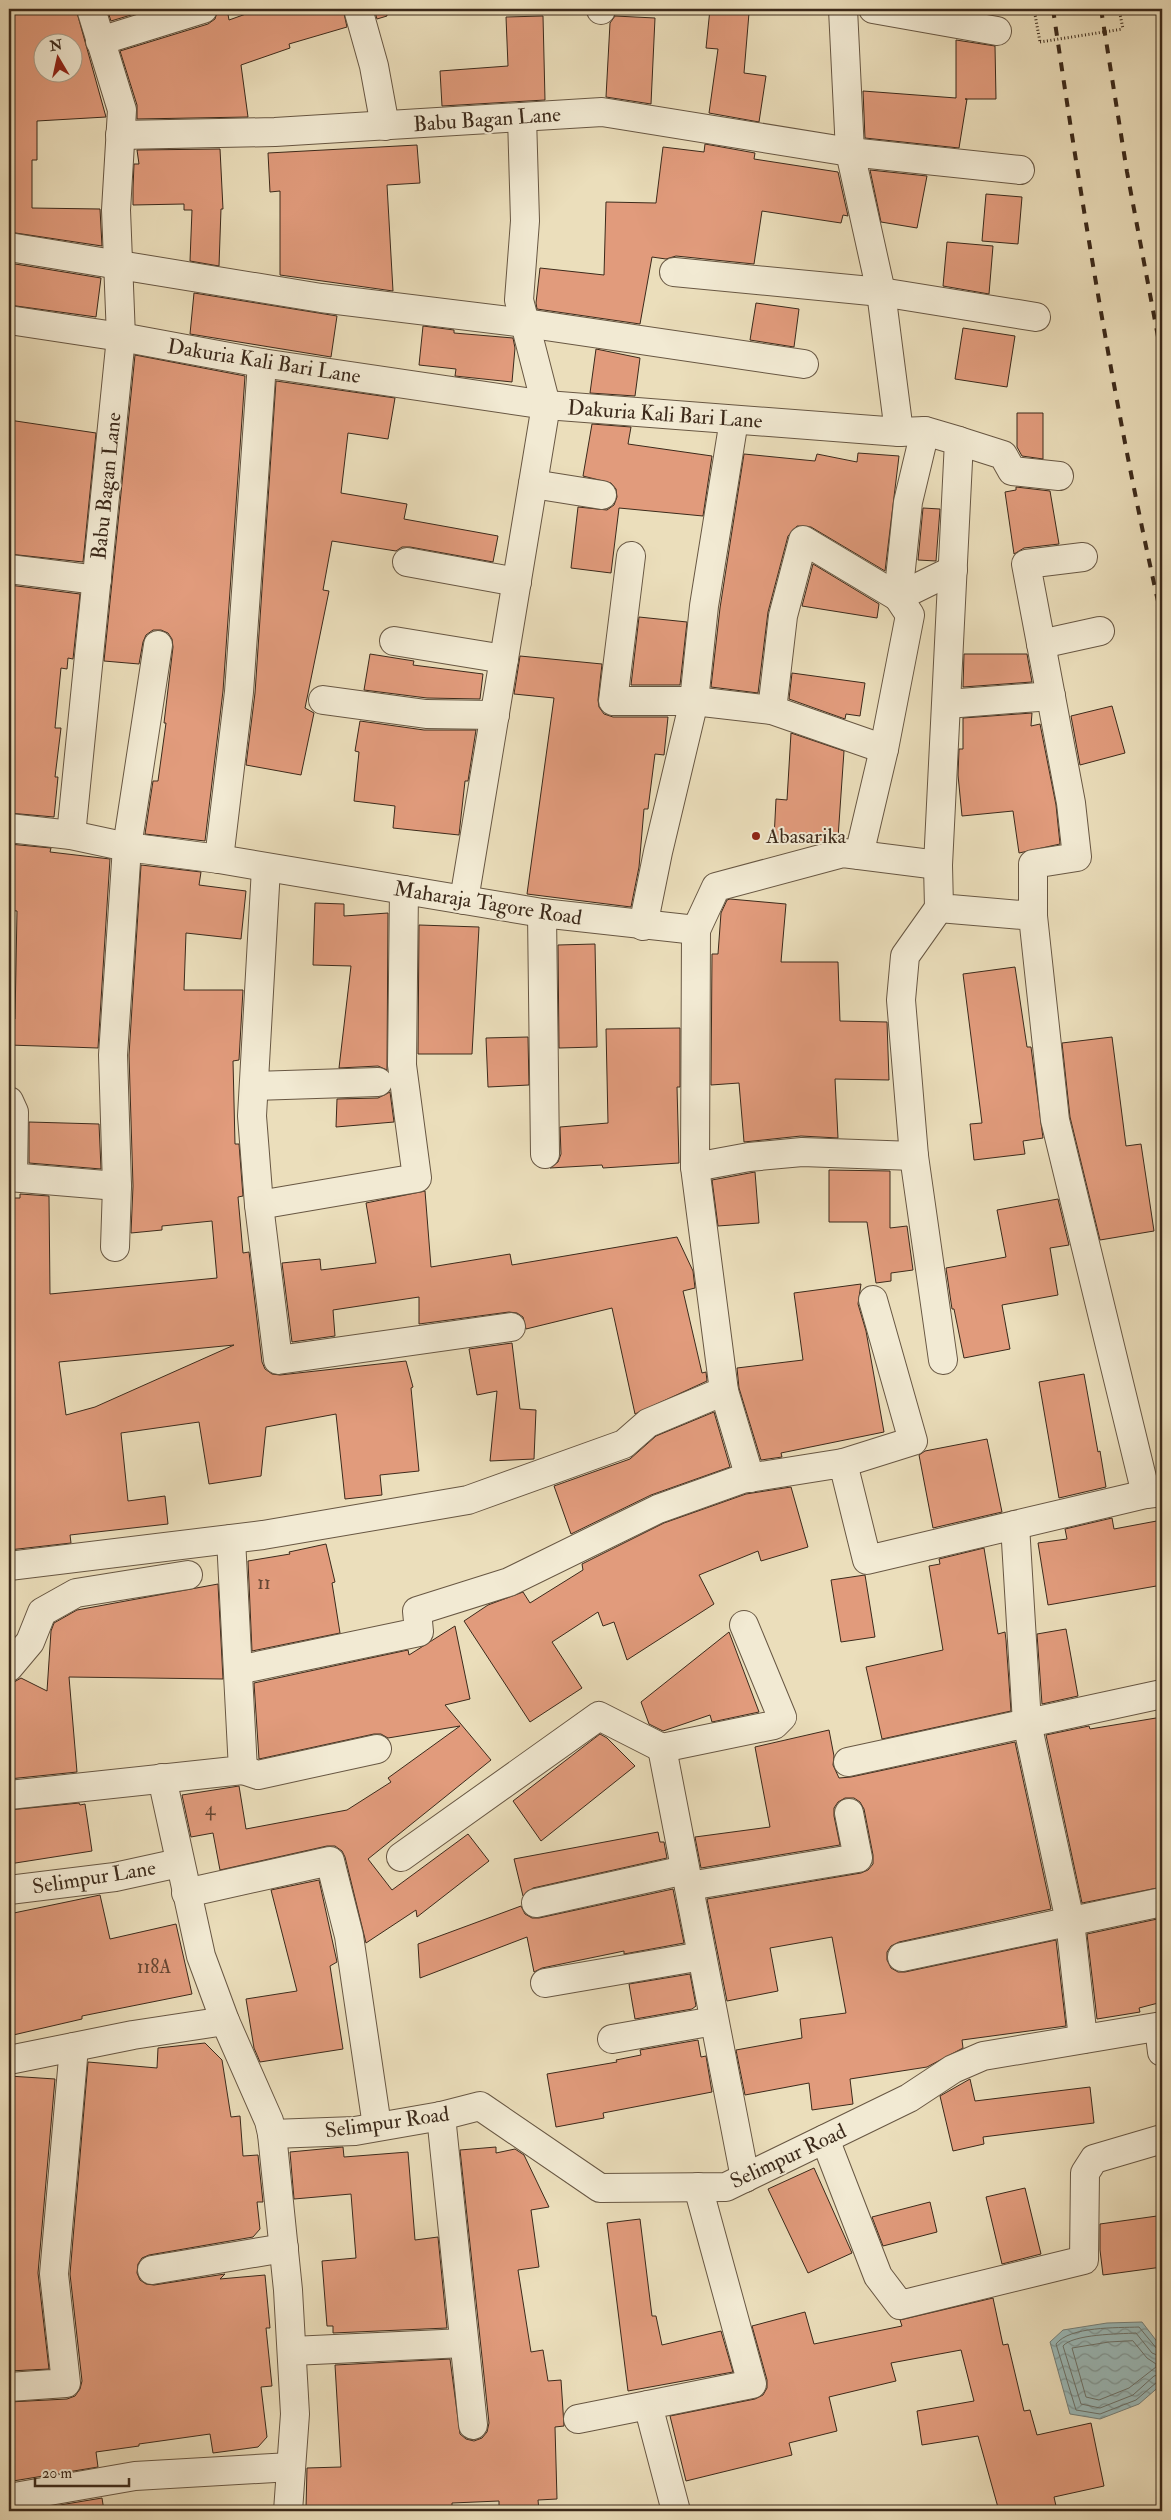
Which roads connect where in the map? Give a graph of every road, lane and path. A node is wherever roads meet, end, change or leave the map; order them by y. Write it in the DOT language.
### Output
graph roads {
  1 [pos="90,9"];
  2 [pos="203,9"];
  3 [pos="358,9"];
  4 [pos="843,9"];
  5 [pos="873,9"];
  6 [pos="1034,9"];
  7 [pos="1119,9"];
  8 [pos="997,31"];
  9 [pos="100,41"];
  10 [pos="522,117"];
  11 [pos="385,126"];
  12 [pos="120,135"];
  13 [pos="850,152"];
  14 [pos="1020,170"];
  15 [pos="9,247"];
  16 [pos="119,264"];
  17 [pos="674,272"];
  18 [pos="881,292"];
  19 [pos="1036,317"];
  20 [pos="9,320"];
  21 [pos="525,323"];
  22 [pos="121,337"];
  23 [pos="262,363"];
  24 [pos="804,364"];
  25 [pos="546,405"];
  26 [pos="734,420"];
  27 [pos="912,432"];
  28 [pos="958,442"];
  29 [pos="1059,476"];
  30 [pos="533,484"];
  31 [pos="602,495"];
  32 [pos="631,556"];
  33 [pos="1083,557"];
  34 [pos="407,562"];
  35 [pos="9,569"];
  36 [pos="953,570"];
  37 [pos="97,580"];
  38 [pos="517,582"];
  39 [pos="898,597"];
  40 [pos="1100,631"];
  41 [pos="394,642"];
  42 [pos="1041,644"];
  43 [pos="158,645"];
  44 [pos="504,659"];
  45 [pos="1051,696"];
  46 [pos="323,700"];
  47 [pos="694,701"];
  48 [pos="947,704"];
  49 [pos="772,710"];
  50 [pos="495,715"];
  51 [pos="884,749"];
  52 [pos="9,828"];
  53 [pos="71,835"];
  54 [pos="127,847"];
  55 [pos="859,855"];
  56 [pos="219,858"];
  57 [pos="938,865"];
  58 [pos="266,868"];
  59 [pos="404,890"];
  60 [pos="464,900"];
  61 [pos="939,908"];
  62 [pos="542,913"];
  63 [pos="1033,916"];
  64 [pos="643,926"];
  65 [pos="696,930"];
  66 [pos="378,1082"];
  67 [pos="254,1086"];
  68 [pos="9,1101"];
  69 [pos="545,1154"];
  70 [pos="914,1156"];
  71 [pos="695,1167"];
  72 [pos="11,1177"];
  73 [pos="117,1186"];
  74 [pos="259,1205"];
  75 [pos="115,1246"];
  76 [pos="873,1300"];
  77 [pos="511,1326"];
  78 [pos="943,1360"];
  79 [pos="724,1391"];
  80 [pos="843,1464"];
  81 [pos="750,1478"];
  82 [pos="1154,1493"];
  83 [pos="1015,1525"];
  84 [pos="231,1539"];
  85 [pos="9,1566"];
  86 [pos="188,1575"];
  87 [pos="744,1625"];
  88 [pos="9,1667"];
  89 [pos="238,1670"];
  90 [pos="1162,1694"];
  91 [pos="1027,1723"];
  92 [pos="662,1748"];
  93 [pos="377,1749"];
  94 [pos="848,1762"];
  95 [pos="243,1770"];
  96 [pos="162,1778"];
  97 [pos="9,1795"];
  98 [pos="849,1814"];
  99 [pos="401,1857"];
  100 [pos="179,1863"];
  101 [pos="687,1878"];
  102 [pos="9,1890"];
  103 [pos="186,1893"];
  104 [pos="1162,1902"];
  105 [pos="536,1903"];
  106 [pos="1070,1921"];
  107 [pos="702,1956"];
  108 [pos="902,1957"];
  109 [pos="544,1983"];
  110 [pos="225,2021"];
  111 [pos="714,2021"];
  112 [pos="1161,2035"];
  113 [pos="612,2039"];
  114 [pos="1084,2040"];
  115 [pos="74,2047"];
  116 [pos="9,2060"];
  117 [pos="441,2116"];
  118 [pos="377,2126"];
  119 [pos="270,2127"];
  120 [pos="1162,2139"];
  121 [pos="824,2140"];
  122 [pos="745,2178"];
  123 [pos="698,2187"];
  124 [pos="284,2248"];
  125 [pos="152,2270"];
  126 [pos="464,2343"];
  127 [pos="292,2351"];
  128 [pos="9,2387"];
  129 [pos="648,2405"];
  130 [pos="578,2418"];
  131 [pos="473,2425"];
  132 [pos="291,2467"];
  133 [pos="9,2498"];
  134 [pos="288,2511"];
  135 [pos="676,2511"];
  1 -- 9 [label="street, Babu Bagan Lane"];
  2 -- 9 [label="street"];
  3 -- 11 [label="street"];
  4 -- 13 [label="street"];
  5 -- 8 [label="street"];
  6 -- 7 [label="path, bridge"];
  9 -- 12 [label="street, Babu Bagan Lane"];
  10 -- 11 [label="street, Babu Bagan Lane"];
  10 -- 13 [label="street, Babu Bagan Lane"];
  10 -- 21 [label="street"];
  11 -- 12 [label="street, Babu Bagan Lane"];
  12 -- 16 [label="street, Babu Bagan Lane"];
  13 -- 14 [label="street, Babu Bagan Lane"];
  13 -- 18 [label="street"];
  15 -- 16 [label="street"];
  16 -- 21 [label="street"];
  16 -- 22 [label="street, Babu Bagan Lane"];
  17 -- 18 [label="street"];
  18 -- 19 [label="street"];
  18 -- 27 [label="street"];
  20 -- 22 [label="street, Dakuria Kali Bari Lane"];
  21 -- 24 [label="street"];
  21 -- 25 [label="street"];
  22 -- 23 [label="street, Dakuria Kali Bari Lane"];
  22 -- 37 [label="street, Babu Bagan Lane"];
  23 -- 25 [label="street, Dakuria Kali Bari Lane"];
  23 -- 56 [label="street"];
  25 -- 26 [label="street, Dakuria Kali Bari Lane"];
  25 -- 30 [label="street"];
  26 -- 27 [label="street, Dakuria Kali Bari Lane"];
  26 -- 47 [label="street"];
  27 -- 28 [label="street, Dakuria Kali Bari Lane"];
  27 -- 39 [label="street"];
  28 -- 29 [label="street, Dakuria Kali Bari Lane"];
  28 -- 36 [label="street"];
  30 -- 31 [label="street"];
  30 -- 38 [label="street"];
  32 -- 47 [label="street"];
  33 -- 42 [label="street"];
  34 -- 38 [label="street"];
  35 -- 37 [label="street"];
  36 -- 39 [label="street"];
  36 -- 48 [label="street"];
  37 -- 53 [label="street, Babu Bagan Lane"];
  38 -- 44 [label="street"];
  39 -- 49 [label="street"];
  39 -- 51 [label="street"];
  40 -- 42 [label="street"];
  41 -- 44 [label="street"];
  42 -- 45 [label="street"];
  43 -- 54 [label="street"];
  44 -- 50 [label="street"];
  45 -- 48 [label="street"];
  45 -- 63 [label="street"];
  46 -- 50 [label="street"];
  47 -- 49 [label="street"];
  47 -- 64 [label="street"];
  48 -- 57 [label="street"];
  49 -- 51 [label="street"];
  50 -- 60 [label="street"];
  51 -- 55 [label="street"];
  52 -- 53 [label="street, Maharaja Tagore Road"];
  53 -- 54 [label="street, Maharaja Tagore Road"];
  54 -- 56 [label="street, Maharaja Tagore Road"];
  54 -- 73 [label="street"];
  55 -- 57 [label="street"];
  55 -- 65 [label="street"];
  56 -- 58 [label="street, Maharaja Tagore Road"];
  57 -- 61 [label="street"];
  58 -- 59 [label="street, Maharaja Tagore Road"];
  58 -- 67 [label="street"];
  59 -- 60 [label="street, Maharaja Tagore Road"];
  59 -- 74 [label="street"];
  60 -- 62 [label="street, Maharaja Tagore Road"];
  61 -- 63 [label="street"];
  61 -- 70 [label="street"];
  62 -- 64 [label="street, Maharaja Tagore Road"];
  62 -- 69 [label="street"];
  63 -- 82 [label="street"];
  64 -- 65 [label="street, Maharaja Tagore Road"];
  65 -- 71 [label="street"];
  66 -- 67 [label="street"];
  67 -- 74 [label="street"];
  68 -- 72 [label="street"];
  70 -- 71 [label="street"];
  70 -- 78 [label="street"];
  71 -- 79 [label="street"];
  72 -- 73 [label="street"];
  73 -- 75 [label="street"];
  74 -- 77 [label="street"];
  76 -- 80 [label="street"];
  79 -- 81 [label="street"];
  79 -- 84 [label="street"];
  80 -- 81 [label="street"];
  80 -- 83 [label="street"];
  81 -- 89 [label="street"];
  82 -- 83 [label="street"];
  83 -- 91 [label="street"];
  84 -- 85 [label="street"];
  84 -- 89 [label="street"];
  86 -- 88 [label="street"];
  87 -- 92 [label="street"];
  89 -- 95 [label="street"];
  90 -- 91 [label="street"];
  91 -- 94 [label="street"];
  91 -- 106 [label="street"];
  92 -- 99 [label="street"];
  92 -- 101 [label="street"];
  93 -- 95 [label="street"];
  95 -- 96 [label="street"];
  96 -- 97 [label="street"];
  96 -- 100 [label="street"];
  98 -- 101 [label="street"];
  100 -- 102 [label="street, Selimpur Lane"];
  100 -- 103 [label="street"];
  101 -- 105 [label="street"];
  101 -- 107 [label="street"];
  103 -- 110 [label="street"];
  103 -- 118 [label="street"];
  104 -- 106 [label="street"];
  106 -- 108 [label="street"];
  106 -- 114 [label="street"];
  107 -- 109 [label="street"];
  107 -- 111 [label="street"];
  110 -- 115 [label="street"];
  110 -- 119 [label="street"];
  111 -- 113 [label="street"];
  111 -- 122 [label="street"];
  112 -- 114 [label="street, Selimpur Road"];
  114 -- 121 [label="street, Selimpur Road"];
  115 -- 116 [label="street"];
  115 -- 128 [label="street"];
  117 -- 118 [label="street, Selimpur Road"];
  117 -- 123 [label="street, Selimpur Road"];
  117 -- 126 [label="street"];
  118 -- 119 [label="street, Selimpur Road"];
  119 -- 124 [label="street"];
  120 -- 121 [label="street"];
  121 -- 122 [label="street, Selimpur Road"];
  122 -- 123 [label="street, Selimpur Road"];
  123 -- 129 [label="street"];
  124 -- 125 [label="street"];
  124 -- 127 [label="street"];
  126 -- 127 [label="street"];
  126 -- 131 [label="street"];
  127 -- 132 [label="street"];
  129 -- 130 [label="street"];
  129 -- 135 [label="street"];
  132 -- 133 [label="street"];
  132 -- 134 [label="street"];
}
